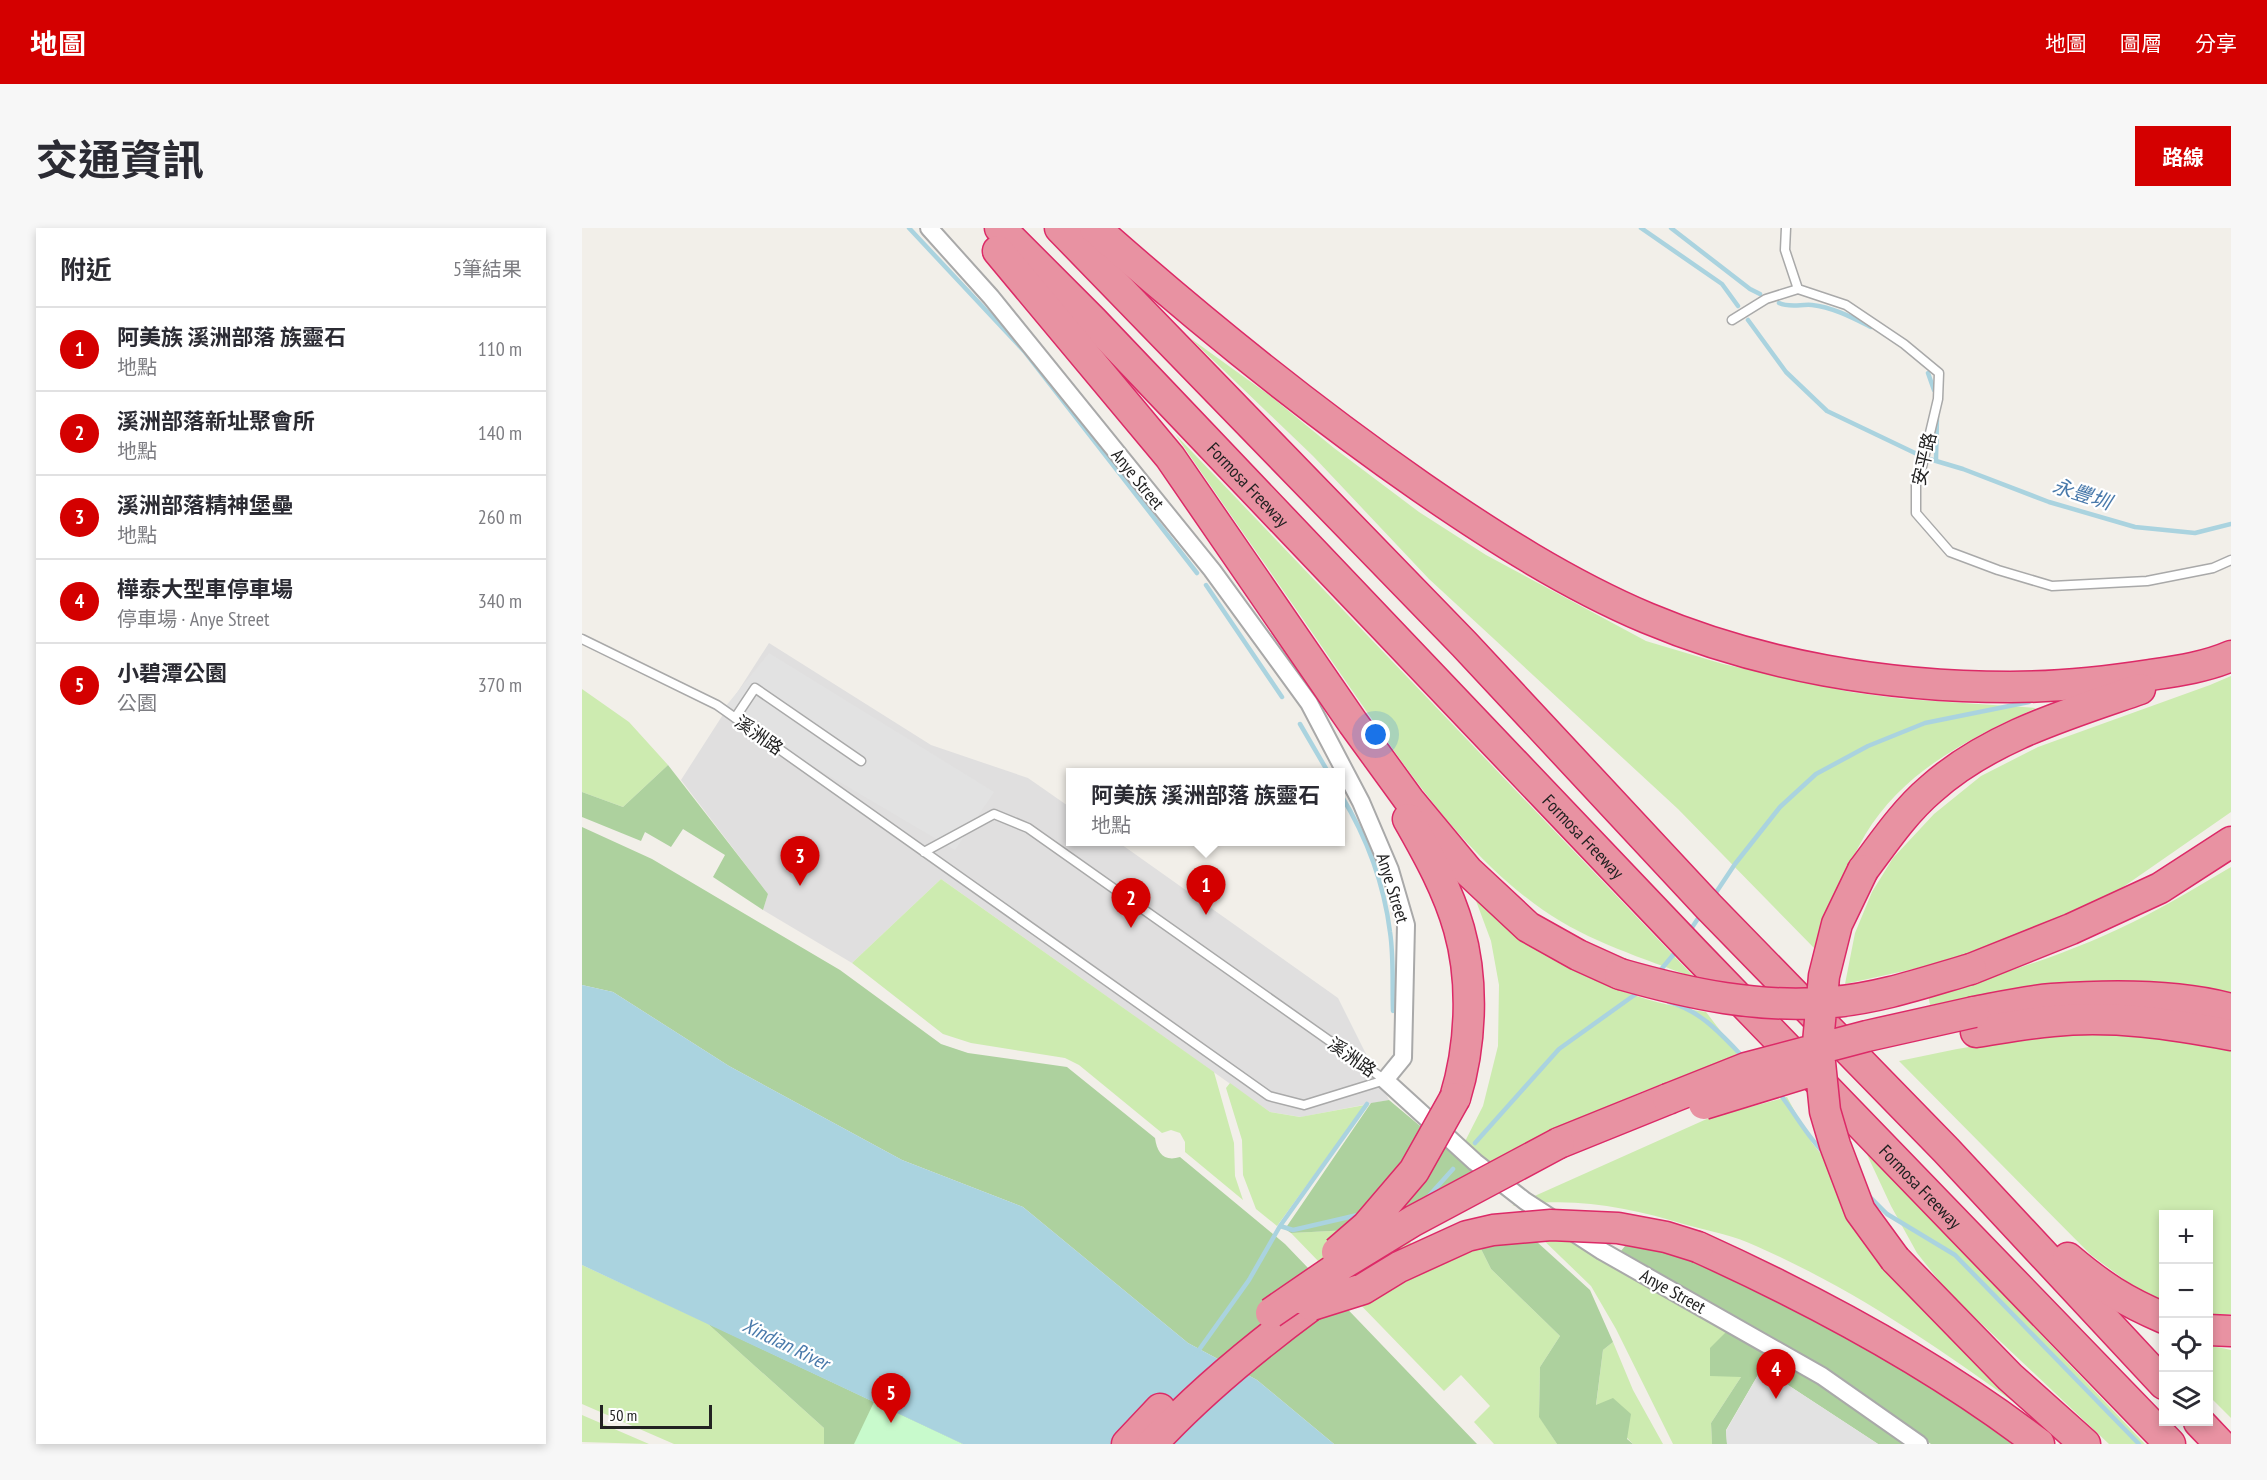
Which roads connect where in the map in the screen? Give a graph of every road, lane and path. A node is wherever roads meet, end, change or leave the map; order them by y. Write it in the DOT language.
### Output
graph roads {
  1 [pos="929,228"];
  2 [pos="979,228"];
  3 [pos="1000,228"];
  4 [pos="1060,228"];
  5 [pos="1095,228"];
  6 [pos="1786,228"];
  7 [pos="1798,289"];
  8 [pos="1732,320"];
  9 [pos="2231,560"];
  10 [pos="582,639"];
  11 [pos="2227,658"];
  12 [pos="735,718"];
  13 [pos="1353,723"];
  14 [pos="861,761"];
  15 [pos="1343,768"];
  16 [pos="1345,772"];
  17 [pos="2231,842"];
  18 [pos="924,852"];
  19 [pos="2231,1010"];
  20 [pos="1975,1022"];
  21 [pos="2231,1035"];
  22 [pos="1385,1080"];
  23 [pos="1946,1150"];
  24 [pos="1562,1151"];
  25 [pos="1311,1305"];
  26 [pos="1271,1313"];
  27 [pos="2159,1316"];
  28 [pos="2213,1330"];
  29 [pos="2231,1331"];
  30 [pos="2159,1380"];
  31 [pos="2203,1426"];
  32 [pos="1127,1444"];
  33 [pos="1152,1444"];
  34 [pos="1919,1444"];
  35 [pos="2039,1444"];
  36 [pos="2085,1444"];
  37 [pos="2170,1444"];
  38 [pos="2220,1444"];
  1 -- 15 [label="street, Anye Street"];
  2 -- 13 [label="highway"];
  3 -- 37 [label="highway, Formosa Freeway"];
  4 -- 23 [label="highway"];
  5 -- 11 [label="highway"];
  6 -- 7 [label="lane"];
  7 -- 8 [label="lane"];
  7 -- 9 [label="lane, 安平路"];
  10 -- 12 [label="lane, 溪洲路"];
  11 -- 36 [label="highway, bridge"];
  12 -- 14 [label="lane"];
  12 -- 18 [label="lane, 溪洲路"];
  13 -- 17 [label="highway, bridge"];
  13 -- 26 [label="highway, bridge"];
  16 -- 22 [label="street, Anye Street"];
  18 -- 22 [label="lane, 溪洲路"];
  18 -- 22 [label="lane, 溪洲路"];
  19 -- 20 [label="highway"];
  20 -- 21 [label="highway"];
  20 -- 24 [label="highway, bridge"];
  22 -- 34 [label="street, Anye Street"];
  23 -- 27 [label="highway"];
  23 -- 30 [label="highway"];
  24 -- 25 [label="highway, bridge"];
  24 -- 26 [label="highway, bridge"];
  25 -- 33 [label="highway"];
  25 -- 35 [label="highway, bridge"];
  26 -- 32 [label="highway"];
  28 -- 29 [label="highway"];
  31 -- 38 [label="highway"];
}
